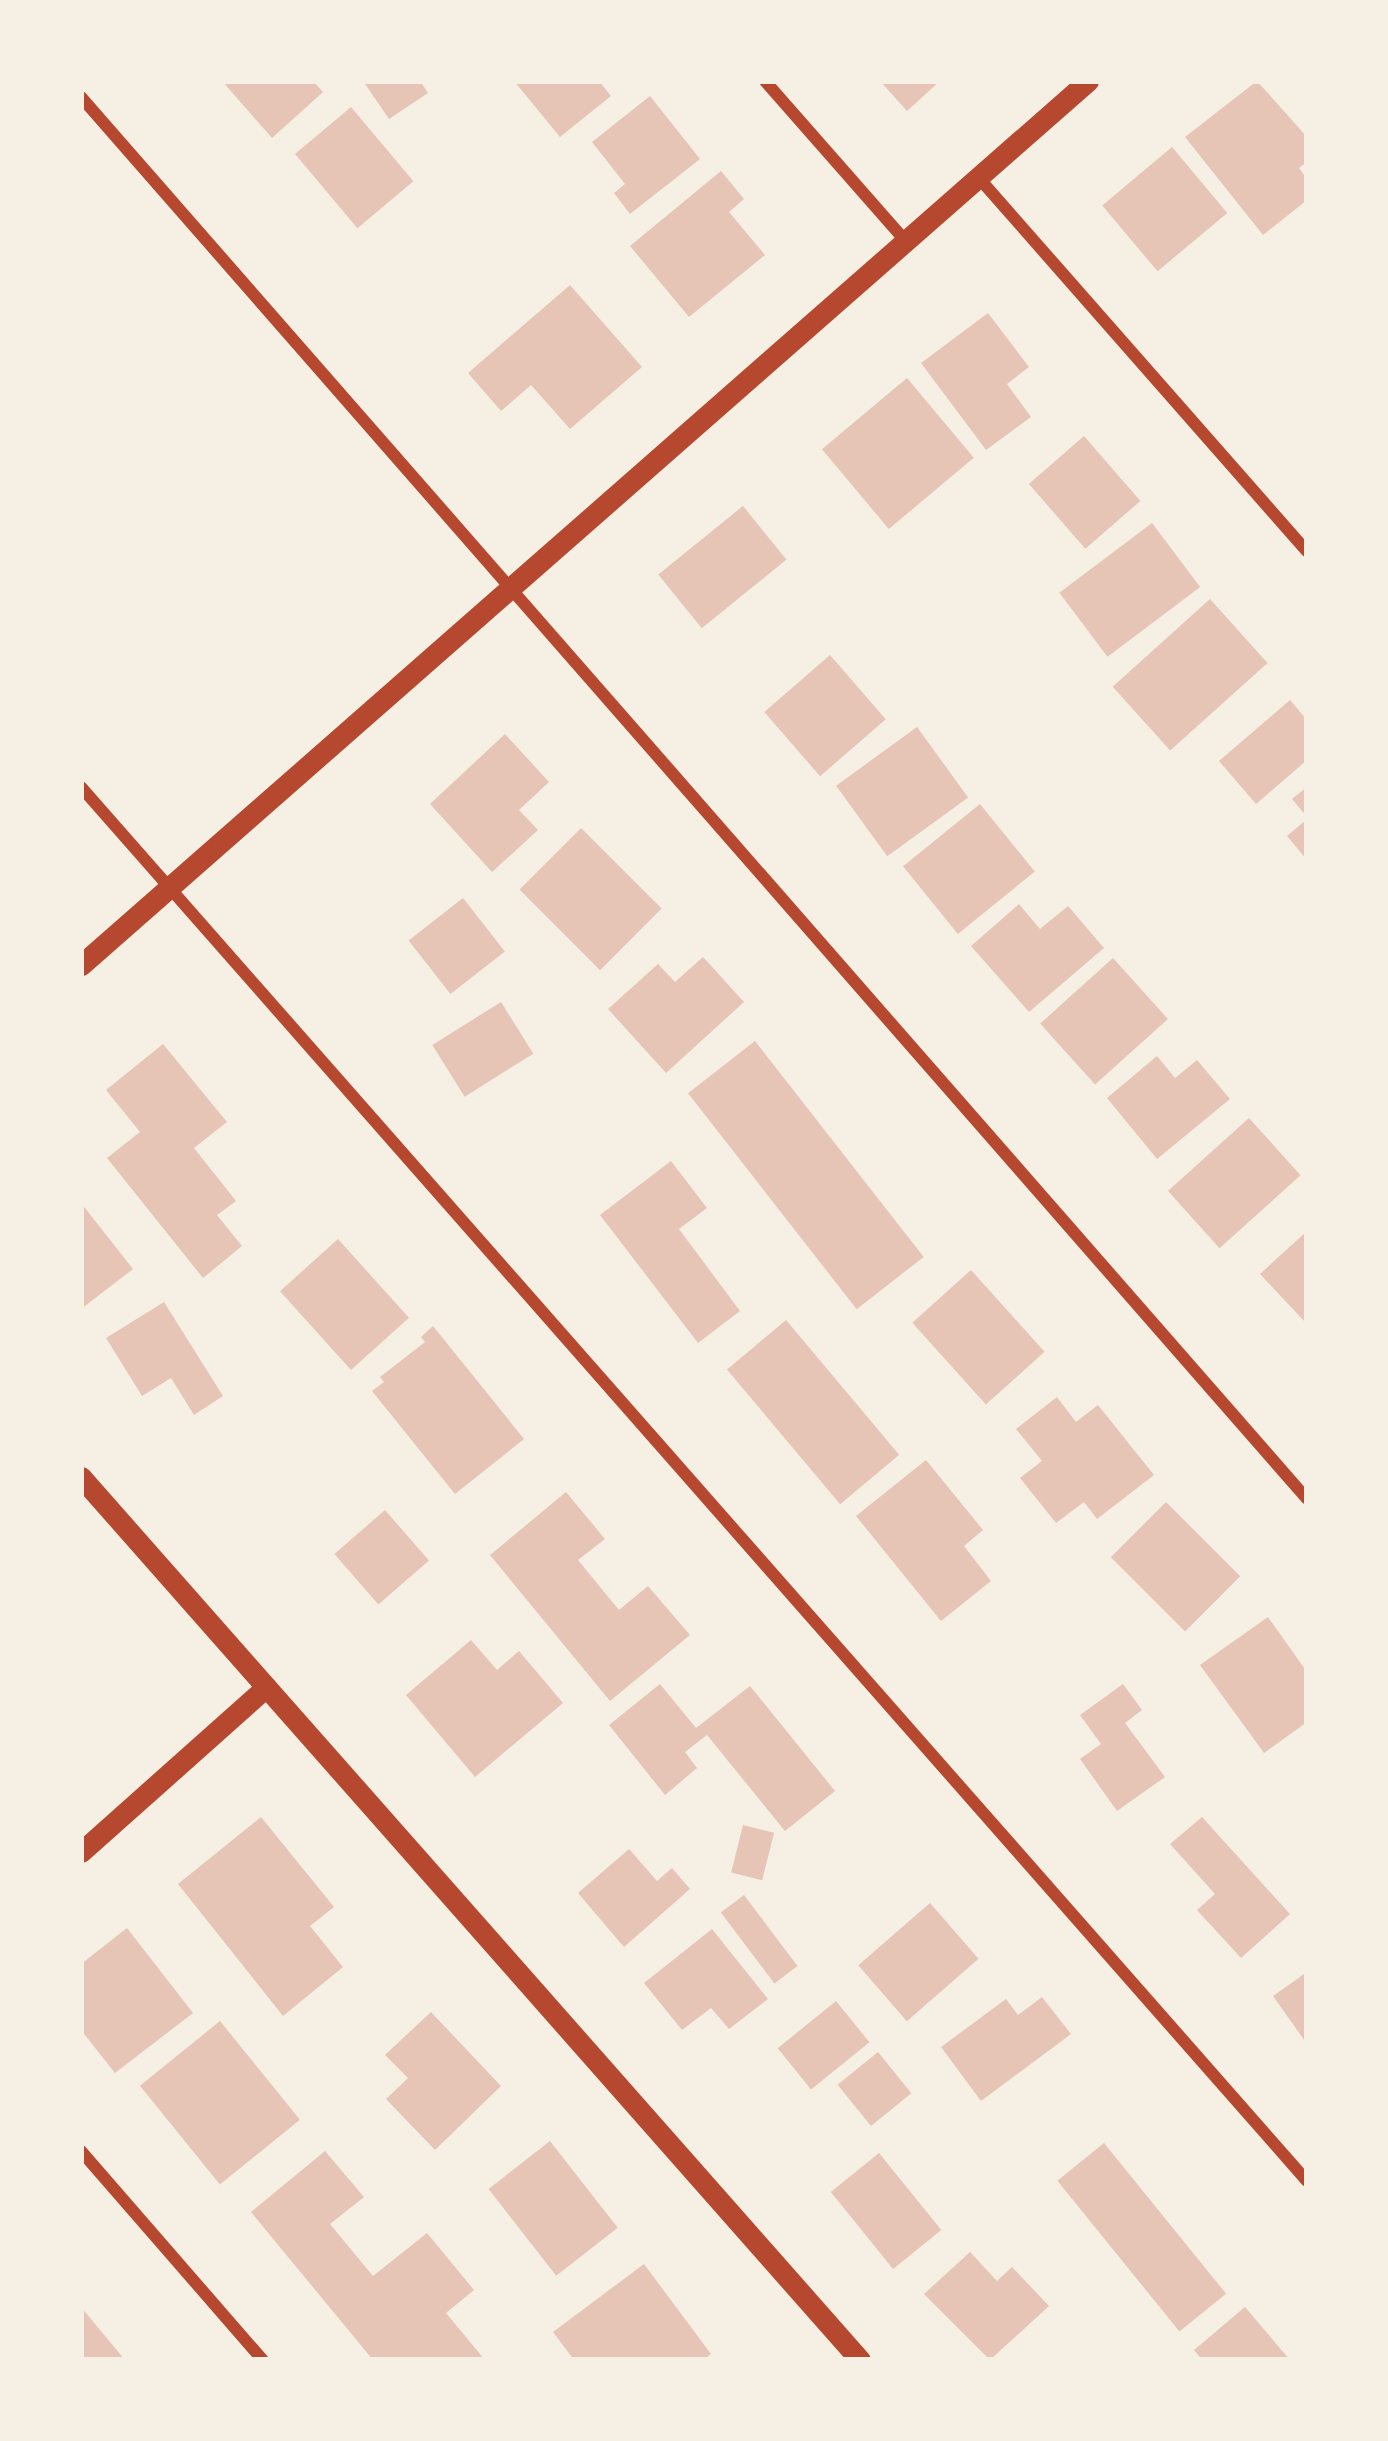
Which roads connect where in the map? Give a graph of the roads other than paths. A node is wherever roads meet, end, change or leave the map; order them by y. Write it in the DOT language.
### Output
graph roads {
  1 [pos="765,81"];
  2 [pos="1088,81"];
  3 [pos="81,97"];
  4 [pos="977,176"];
  5 [pos="904,239"];
  6 [pos="1307,551"];
  7 [pos="512,585"];
  8 [pos="81,788"];
  9 [pos="170,888"];
  10 [pos="81,965"];
  11 [pos="81,1477"];
  12 [pos="1307,1499"];
  13 [pos="266,1687"];
  14 [pos="81,1852"];
  15 [pos="81,2151"];
  16 [pos="1307,2181"];
  17 [pos="262,2360"];
  18 [pos="860,2360"];
  1 -- 5 [label="street"];
  2 -- 4 [label="street"];
  3 -- 7 [label="street"];
  4 -- 5 [label="street"];
  4 -- 6 [label="street"];
  5 -- 7 [label="street"];
  7 -- 9 [label="street"];
  7 -- 12 [label="street"];
  8 -- 9 [label="street"];
  9 -- 10 [label="street"];
  9 -- 16 [label="street"];
  11 -- 13 [label="street"];
  13 -- 14 [label="street"];
  13 -- 18 [label="street"];
  15 -- 17 [label="street"];
}
